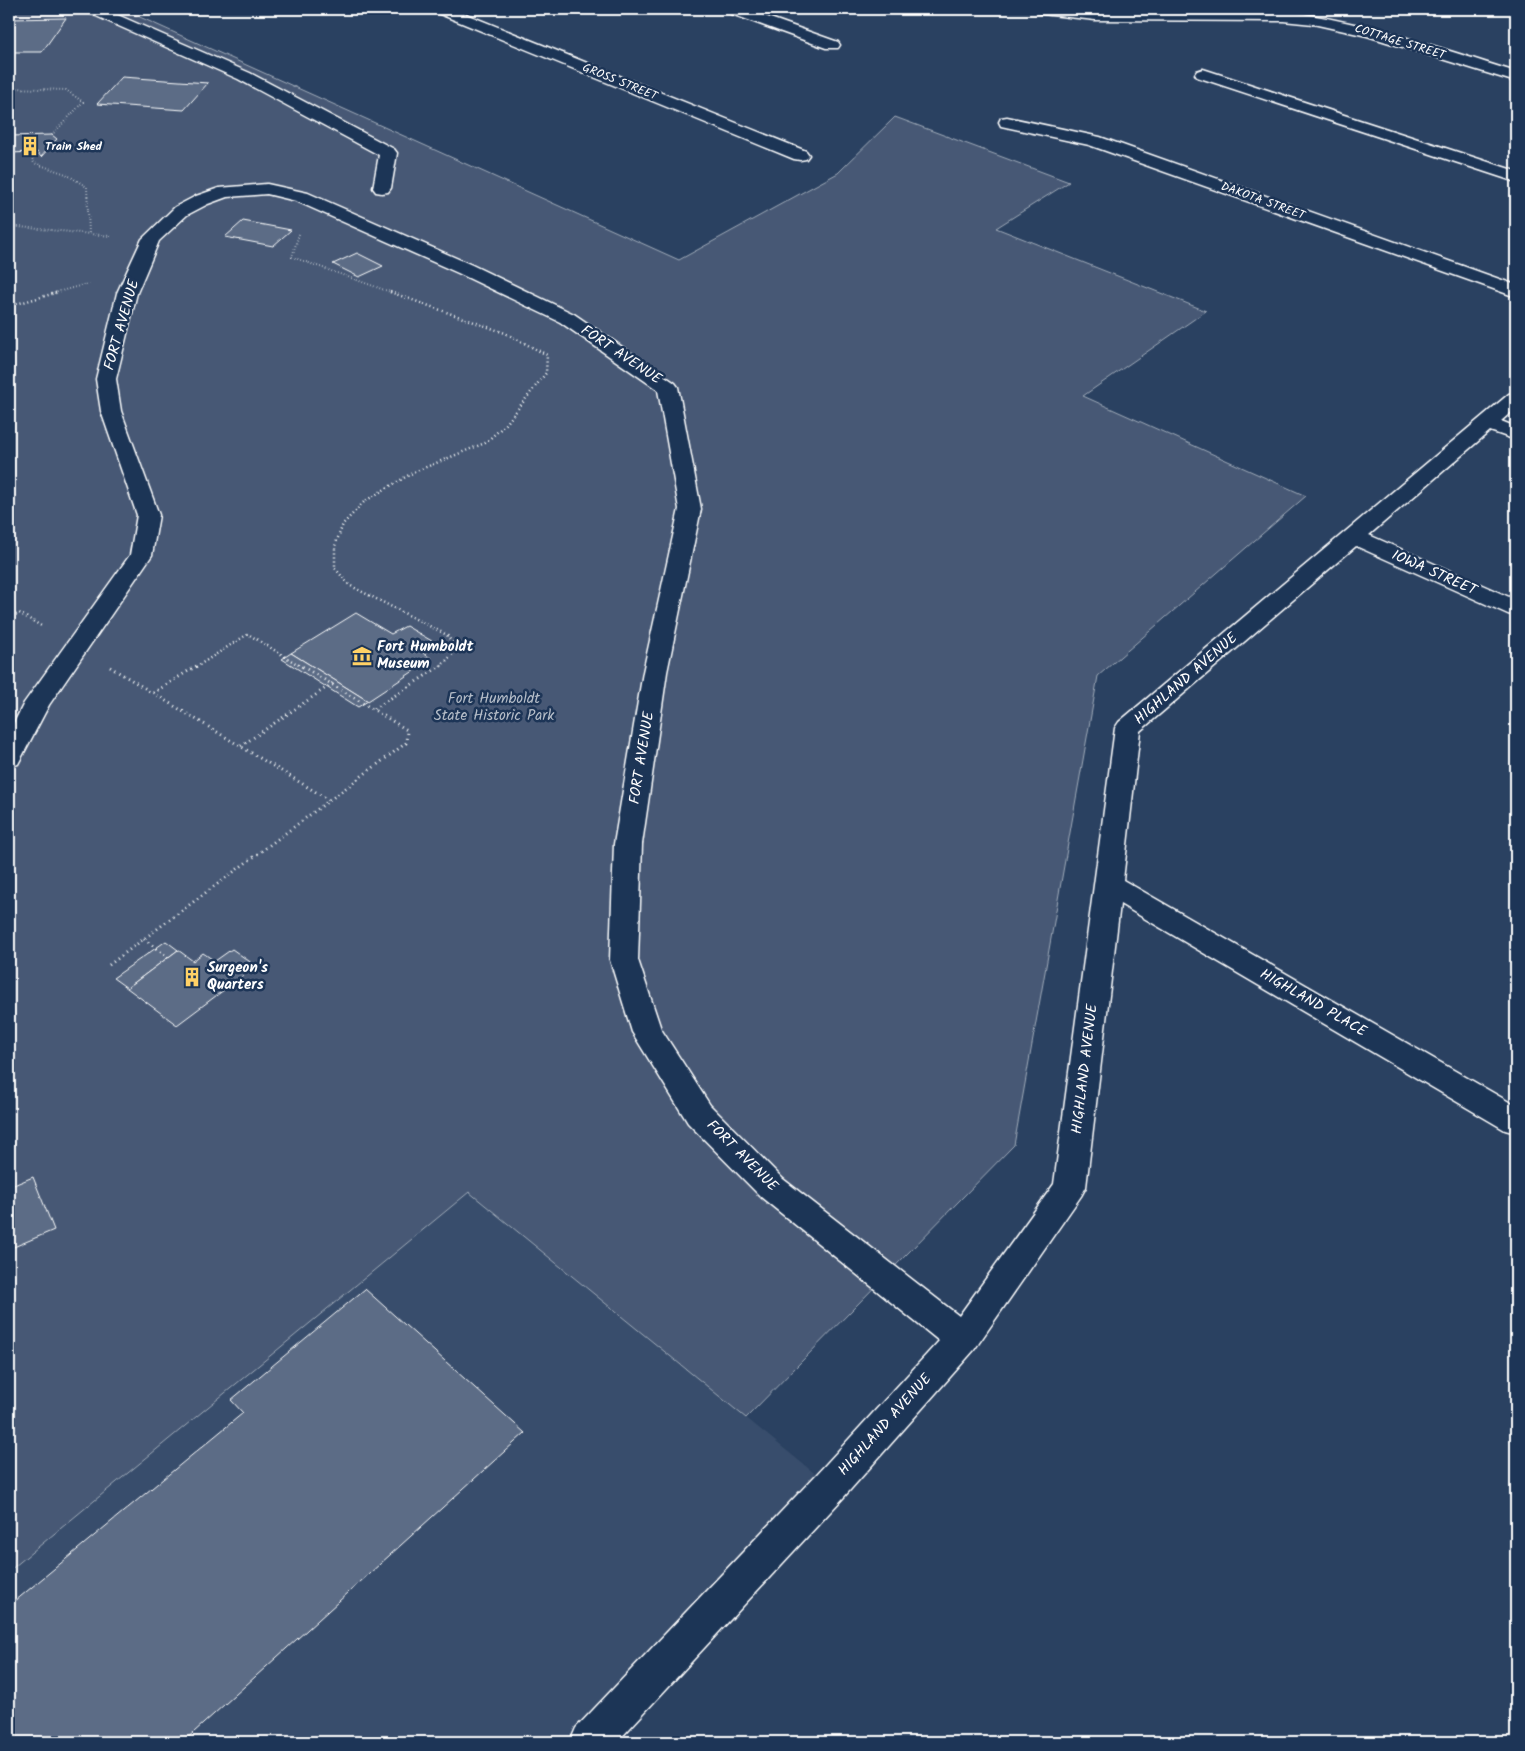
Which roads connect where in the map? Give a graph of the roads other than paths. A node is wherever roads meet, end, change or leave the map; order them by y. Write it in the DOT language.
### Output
graph roads {
  1 [pos="92,9"];
  2 [pos="440,9"];
  3 [pos="731,9"];
  4 [pos="1042,9"];
  5 [pos="832,45"];
  6 [pos="1203,74"];
  7 [pos="1516,77"];
  8 [pos="1007,122"];
  9 [pos="800,155"];
  10 [pos="1516,177"];
  11 [pos="382,188"];
  12 [pos="1516,291"];
  13 [pos="1516,398"];
  14 [pos="1487,423"];
  15 [pos="1516,434"];
  16 [pos="1353,536"];
  17 [pos="1516,609"];
  18 [pos="9,758"];
  19 [pos="1109,886"];
  20 [pos="1516,1121"];
  21 [pos="962,1338"];
  22 [pos="590,1742"];
  1 -- 11 [label="street"];
  2 -- 9 [label="street, GROSS STREET"];
  3 -- 5 [label="street"];
  4 -- 7 [label="street, COTTAGE STREET"];
  6 -- 10 [label="street"];
  8 -- 12 [label="street, DAKOTA STREET"];
  13 -- 14 [label="street, HIGHLAND AVENUE"];
  14 -- 15 [label="street"];
  14 -- 16 [label="street, HIGHLAND AVENUE"];
  16 -- 17 [label="street, IOWA STREET"];
  16 -- 19 [label="street, HIGHLAND AVENUE"];
  18 -- 21 [label="street, FORT AVENUE"];
  19 -- 20 [label="street, HIGHLAND PLACE"];
  19 -- 21 [label="street, HIGHLAND AVENUE"];
  21 -- 22 [label="street, HIGHLAND AVENUE"];
}
